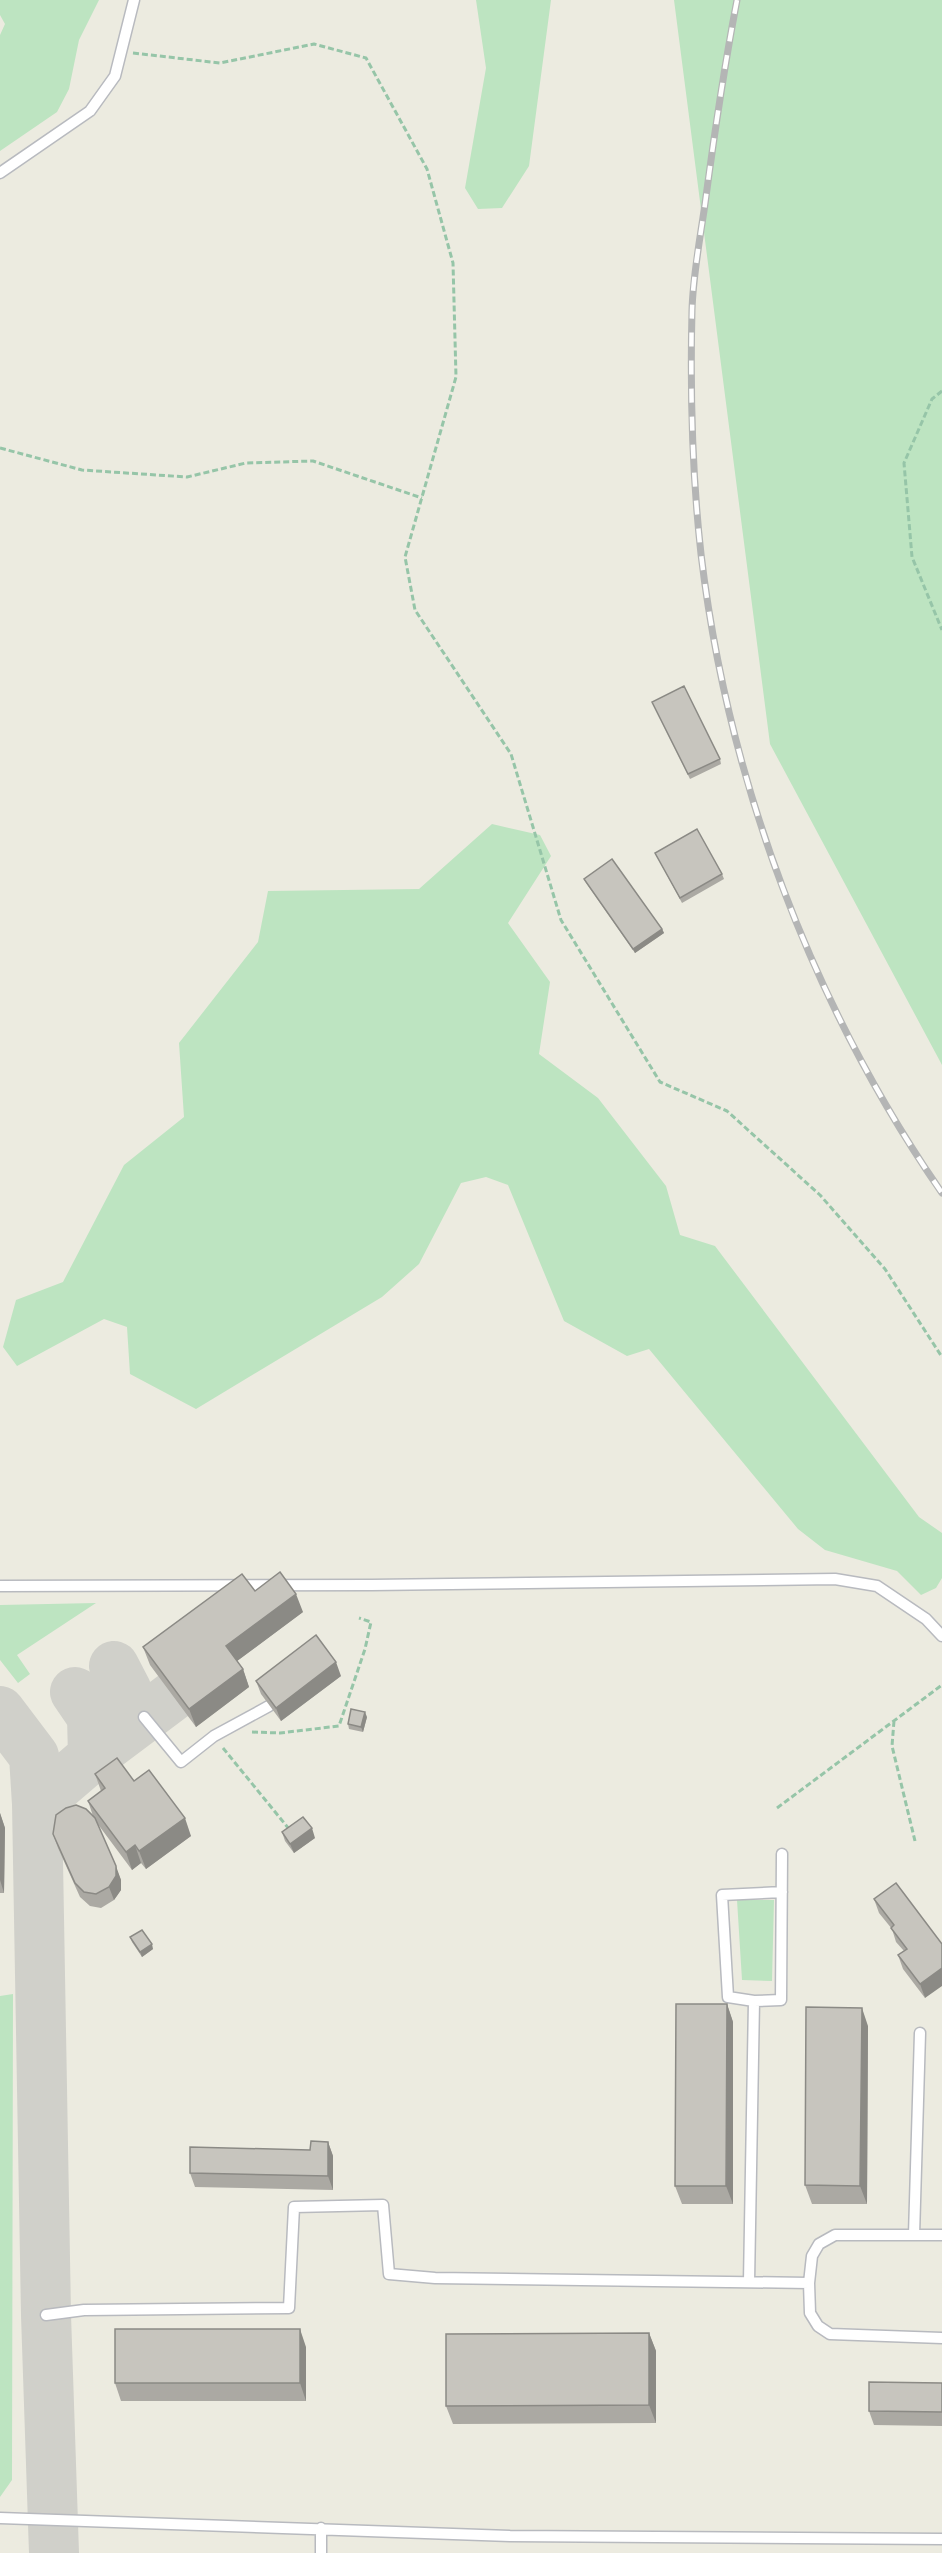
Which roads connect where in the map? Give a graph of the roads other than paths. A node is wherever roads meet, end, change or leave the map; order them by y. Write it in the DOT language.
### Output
graph roads {
  1 [pos="134,0"];
  2 [pos="0,173"];
  3 [pos="0,1586"];
  4 [pos="942,1635"];
  5 [pos="269,1706"];
  6 [pos="144,1717"];
  7 [pos="782,1854"];
  8 [pos="782,1892"];
  9 [pos="754,2001"];
  10 [pos="920,2033"];
  11 [pos="915,2235"];
  12 [pos="942,2235"];
  13 [pos="749,2282"];
  14 [pos="809,2283"];
  15 [pos="46,2315"];
  16 [pos="942,2338"];
  17 [pos="0,2518"];
  18 [pos="321,2528"];
  19 [pos="942,2539"];
  20 [pos="321,2553"];
  1 -- 2 [label="lane"];
  3 -- 4 [label="lane"];
  5 -- 6 [label="lane"];
  7 -- 8 [label="lane"];
  8 -- 9 [label="lane"];
  8 -- 9 [label="lane"];
  9 -- 13 [label="lane"];
  10 -- 11 [label="lane"];
  11 -- 12 [label="lane"];
  11 -- 14 [label="lane"];
  13 -- 14 [label="lane"];
  13 -- 15 [label="lane"];
  14 -- 16 [label="lane"];
  17 -- 18 [label="lane"];
  18 -- 19 [label="lane"];
  18 -- 20 [label="lane"];
}
